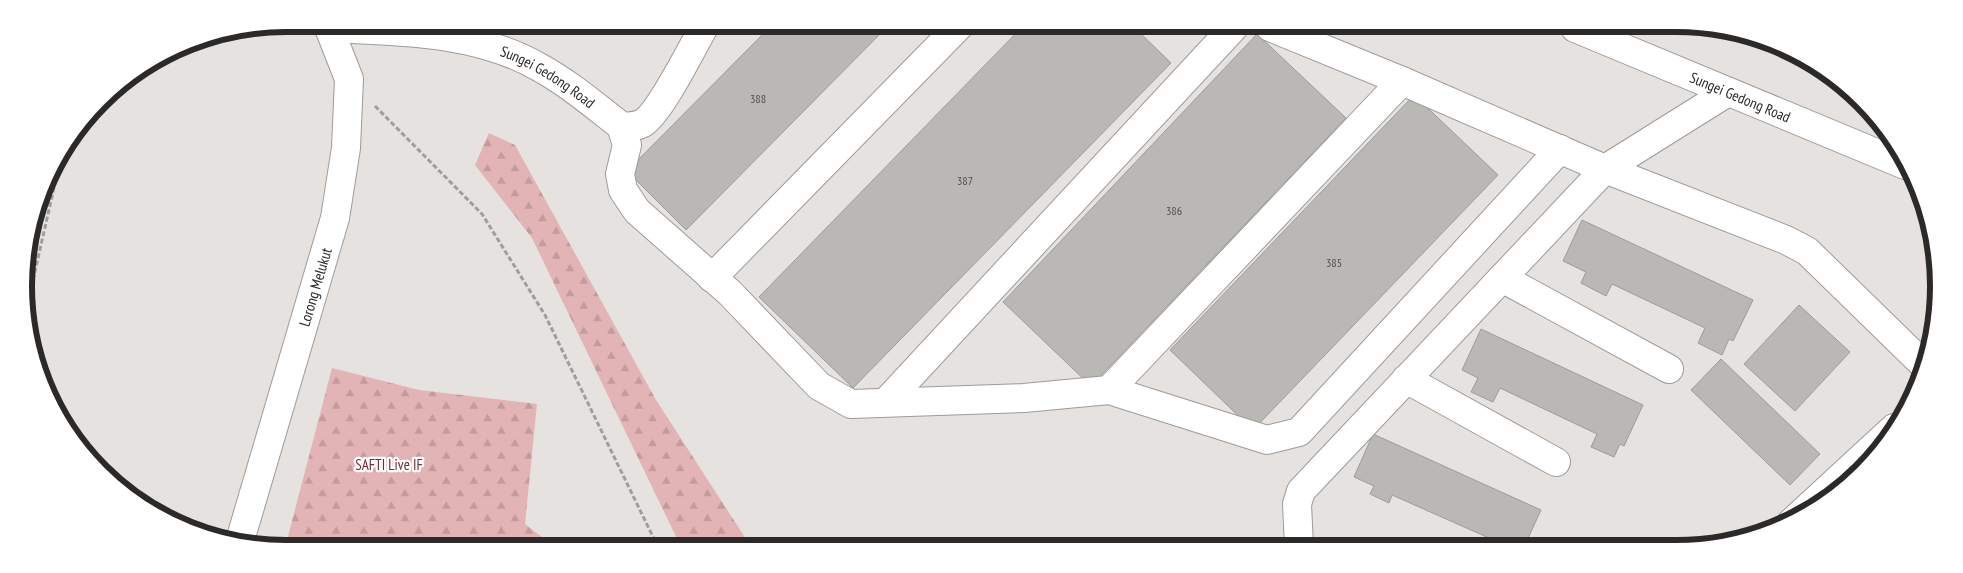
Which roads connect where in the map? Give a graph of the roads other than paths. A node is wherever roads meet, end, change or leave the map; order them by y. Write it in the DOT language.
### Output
graph roads {
  1 [pos="329,32"];
  2 [pos="414,32"];
  3 [pos="701,32"];
  4 [pos="953,32"];
  5 [pos="1229,32"];
  6 [pos="1282,32"];
  7 [pos="1585,32"];
  8 [pos="1402,81"];
  9 [pos="1728,92"];
  10 [pos="621,126"];
  11 [pos="1560,149"];
  12 [pos="1897,162"];
  13 [pos="1605,169"];
  14 [pos="712,278"];
  15 [pos="1502,278"];
  16 [pos="1919,360"];
  17 [pos="1669,369"];
  18 [pos="1406,379"];
  19 [pos="1109,390"];
  20 [pos="886,402"];
  21 [pos="1871,449"];
  22 [pos="1556,462"];
  23 [pos="1819,498"];
  24 [pos="241,537"];
  25 [pos="1299,540"];
  1 -- 24 [label="lane, Lorong Melukut"];
  2 -- 10 [label="lane, Sungei Gedong Road"];
  3 -- 10 [label="lane"];
  4 -- 14 [label="lane"];
  5 -- 20 [label="lane"];
  6 -- 8 [label="lane"];
  7 -- 9 [label="lane, Sungei Gedong Road"];
  8 -- 11 [label="lane"];
  8 -- 19 [label="lane"];
  9 -- 12 [label="lane, Sungei Gedong Road"];
  9 -- 13 [label="lane"];
  10 -- 14 [label="lane"];
  11 -- 13 [label="lane"];
  11 -- 19 [label="lane"];
  13 -- 15 [label="lane"];
  13 -- 16 [label="lane"];
  14 -- 20 [label="lane"];
  15 -- 17 [label="lane"];
  15 -- 18 [label="lane"];
  18 -- 22 [label="lane"];
  18 -- 25 [label="lane"];
  19 -- 20 [label="lane"];
  21 -- 23 [label="lane"];
}
